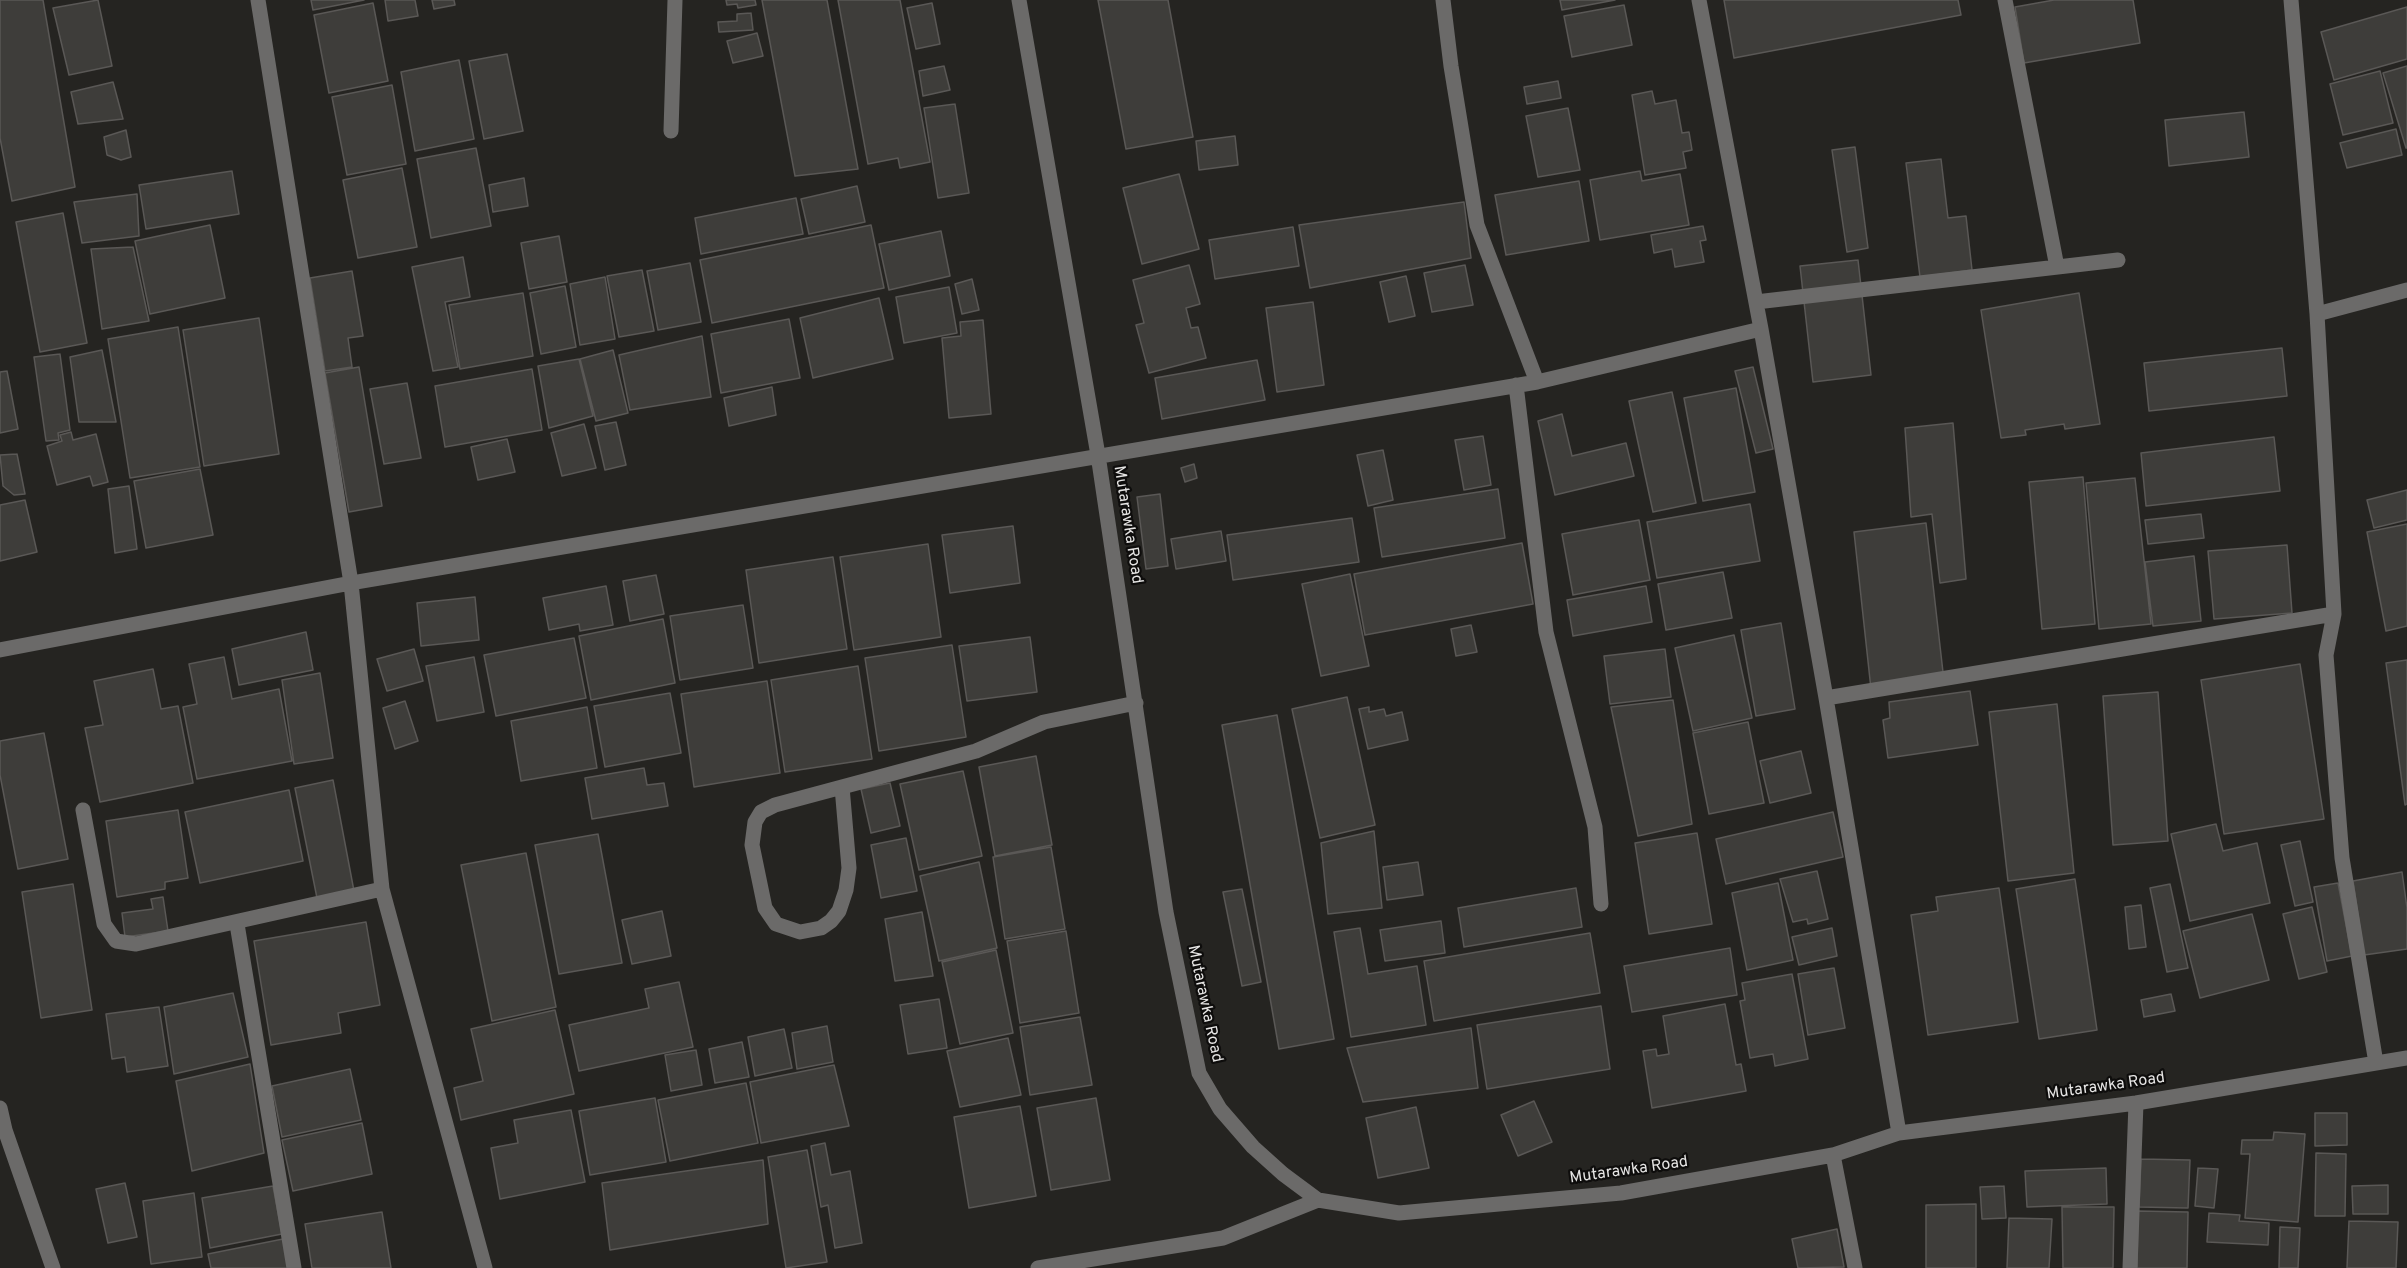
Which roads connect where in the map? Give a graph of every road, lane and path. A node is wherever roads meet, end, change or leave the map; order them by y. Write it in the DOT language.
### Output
graph roads {
  1 [pos="258,0"];
  2 [pos="675,0"];
  3 [pos="1019,0"];
  4 [pos="1443,0"];
  5 [pos="1699,0"];
  6 [pos="2005,0"];
  7 [pos="2296,1"];
  8 [pos="671,131"];
  9 [pos="2118,261"];
  10 [pos="2057,267"];
  11 [pos="2407,290"];
  12 [pos="1756,302"];
  13 [pos="2317,315"];
  14 [pos="1761,329"];
  15 [pos="1537,382"];
  16 [pos="1516,385"];
  17 [pos="1098,455"];
  18 [pos="351,584"];
  19 [pos="2334,614"];
  20 [pos="0,650"];
  21 [pos="1827,698"];
  22 [pos="1136,703"];
  23 [pos="842,787"];
  24 [pos="83,810"];
  25 [pos="382,889"];
  26 [pos="1601,904"];
  27 [pos="237,924"];
  28 [pos="2407,1058"];
  29 [pos="2376,1063"];
  30 [pos="2136,1102"];
  31 [pos="0,1108"];
  32 [pos="1899,1133"];
  33 [pos="1833,1155"];
  34 [pos="1318,1200"];
  35 [pos="53,1268"];
  36 [pos="294,1268"];
  37 [pos="485,1268"];
  38 [pos="1038,1268"];
  39 [pos="1855,1268"];
  40 [pos="2130,1268"];
  1 -- 18 [label="street"];
  2 -- 8 [label="street"];
  3 -- 17 [label="street, Mutarawka Road"];
  4 -- 15 [label="street"];
  5 -- 12 [label="street"];
  6 -- 10 [label="street"];
  7 -- 13 [label="street"];
  9 -- 10 [label="street"];
  10 -- 12 [label="street"];
  11 -- 13 [label="street"];
  12 -- 14 [label="street"];
  13 -- 19 [label="street"];
  14 -- 15 [label="street"];
  14 -- 21 [label="street"];
  15 -- 16 [label="street"];
  16 -- 17 [label="street"];
  16 -- 26 [label="street"];
  17 -- 18 [label="street"];
  17 -- 22 [label="street, Mutarawka Road"];
  18 -- 20 [label="street"];
  18 -- 25 [label="street"];
  19 -- 21 [label="street"];
  19 -- 29 [label="street"];
  21 -- 32 [label="street"];
  22 -- 23 [label="street"];
  22 -- 34 [label="street, Mutarawka Road"];
  23 -- 23 [label="street"];
  24 -- 27 [label="street"];
  25 -- 27 [label="street"];
  25 -- 37 [label="street"];
  27 -- 36 [label="street"];
  28 -- 29 [label="street, Mutarawka Road"];
  29 -- 30 [label="street, Mutarawka Road"];
  30 -- 32 [label="street, Mutarawka Road"];
  30 -- 40 [label="street"];
  31 -- 35 [label="street"];
  32 -- 33 [label="street, Mutarawka Road"];
  33 -- 34 [label="street, Mutarawka Road"];
  33 -- 39 [label="street"];
  34 -- 38 [label="street"];
}
